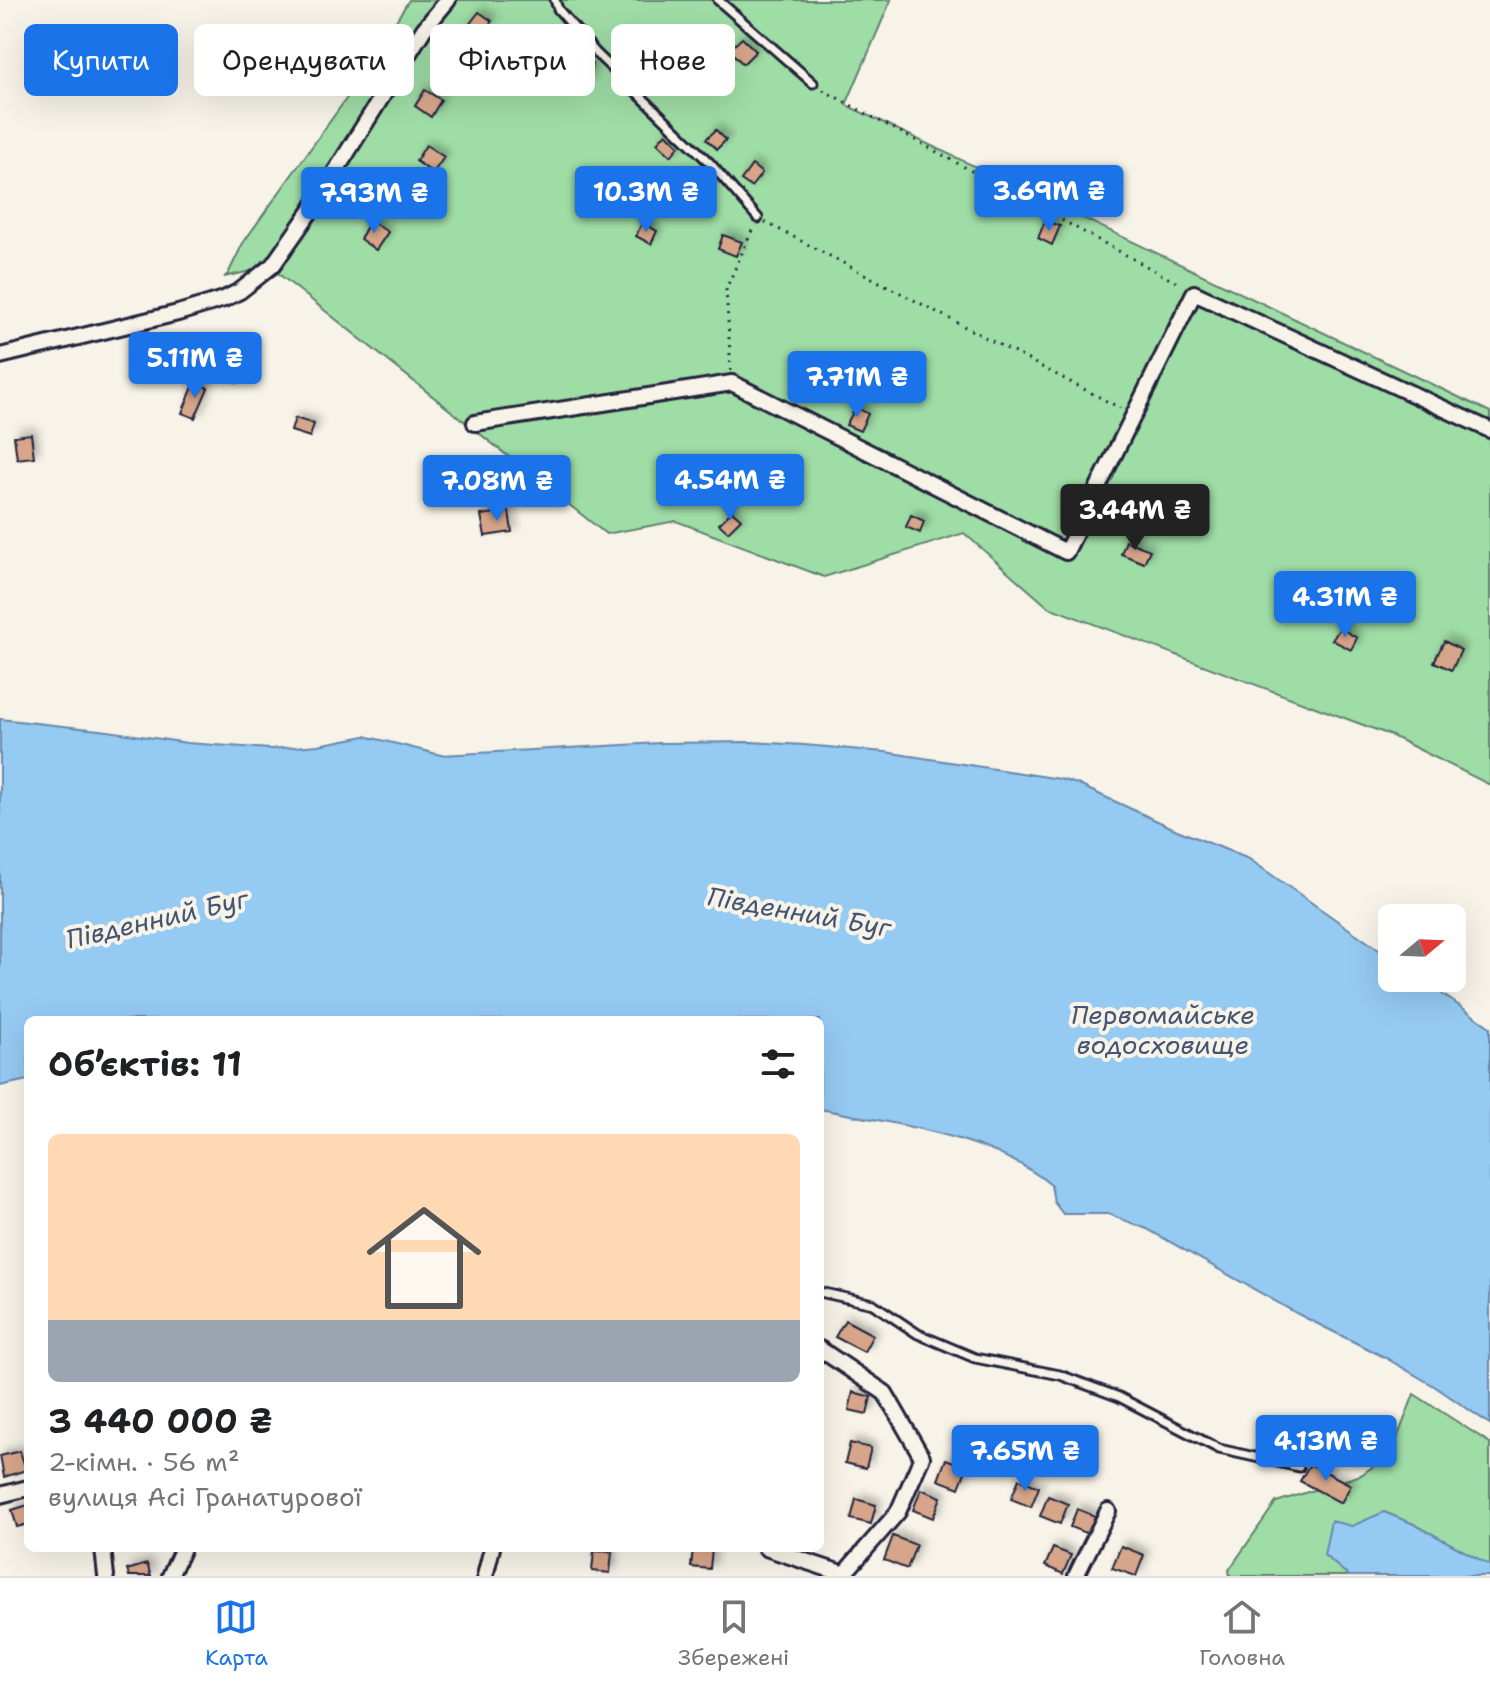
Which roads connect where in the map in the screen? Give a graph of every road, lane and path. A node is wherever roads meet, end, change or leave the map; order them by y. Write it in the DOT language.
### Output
graph roads {
  1 [pos="448,0"];
  2 [pos="555,0"];
  3 [pos="718,0"];
  4 [pos="813,83"];
  5 [pos="758,218"];
  6 [pos="1182,285"];
  7 [pos="0,356"];
  8 [pos="732,383"];
  9 [pos="1133,415"];
  10 [pos="475,423"];
  11 [pos="1490,430"];
  12 [pos="824,1293"];
  13 [pos="824,1352"];
  14 [pos="1299,1467"];
  15 [pos="24,1489"];
  16 [pos="0,1495"];
  17 [pos="1108,1511"];
  18 [pos="103,1552"];
  19 [pos="181,1552"];
  20 [pos="491,1552"];
  21 [pos="777,1552"];
  22 [pos="843,1575"];
  23 [pos="106,1576"];
  24 [pos="170,1576"];
  25 [pos="485,1576"];
  26 [pos="1076,1576"];
  1 -- 7 [label="street"];
  2 -- 5 [label="lane"];
  3 -- 4 [label="lane"];
  4 -- 6 [label="path"];
  5 -- 8 [label="path"];
  5 -- 9 [label="path"];
  8 -- 9 [label="street"];
  8 -- 10 [label="street"];
  9 -- 11 [label="street"];
  12 -- 14 [label="lane"];
  13 -- 22 [label="street"];
  15 -- 16 [label="street"];
  17 -- 26 [label="street"];
  18 -- 23 [label="street"];
  19 -- 24 [label="street"];
  20 -- 25 [label="street"];
  21 -- 22 [label="street"];
}
